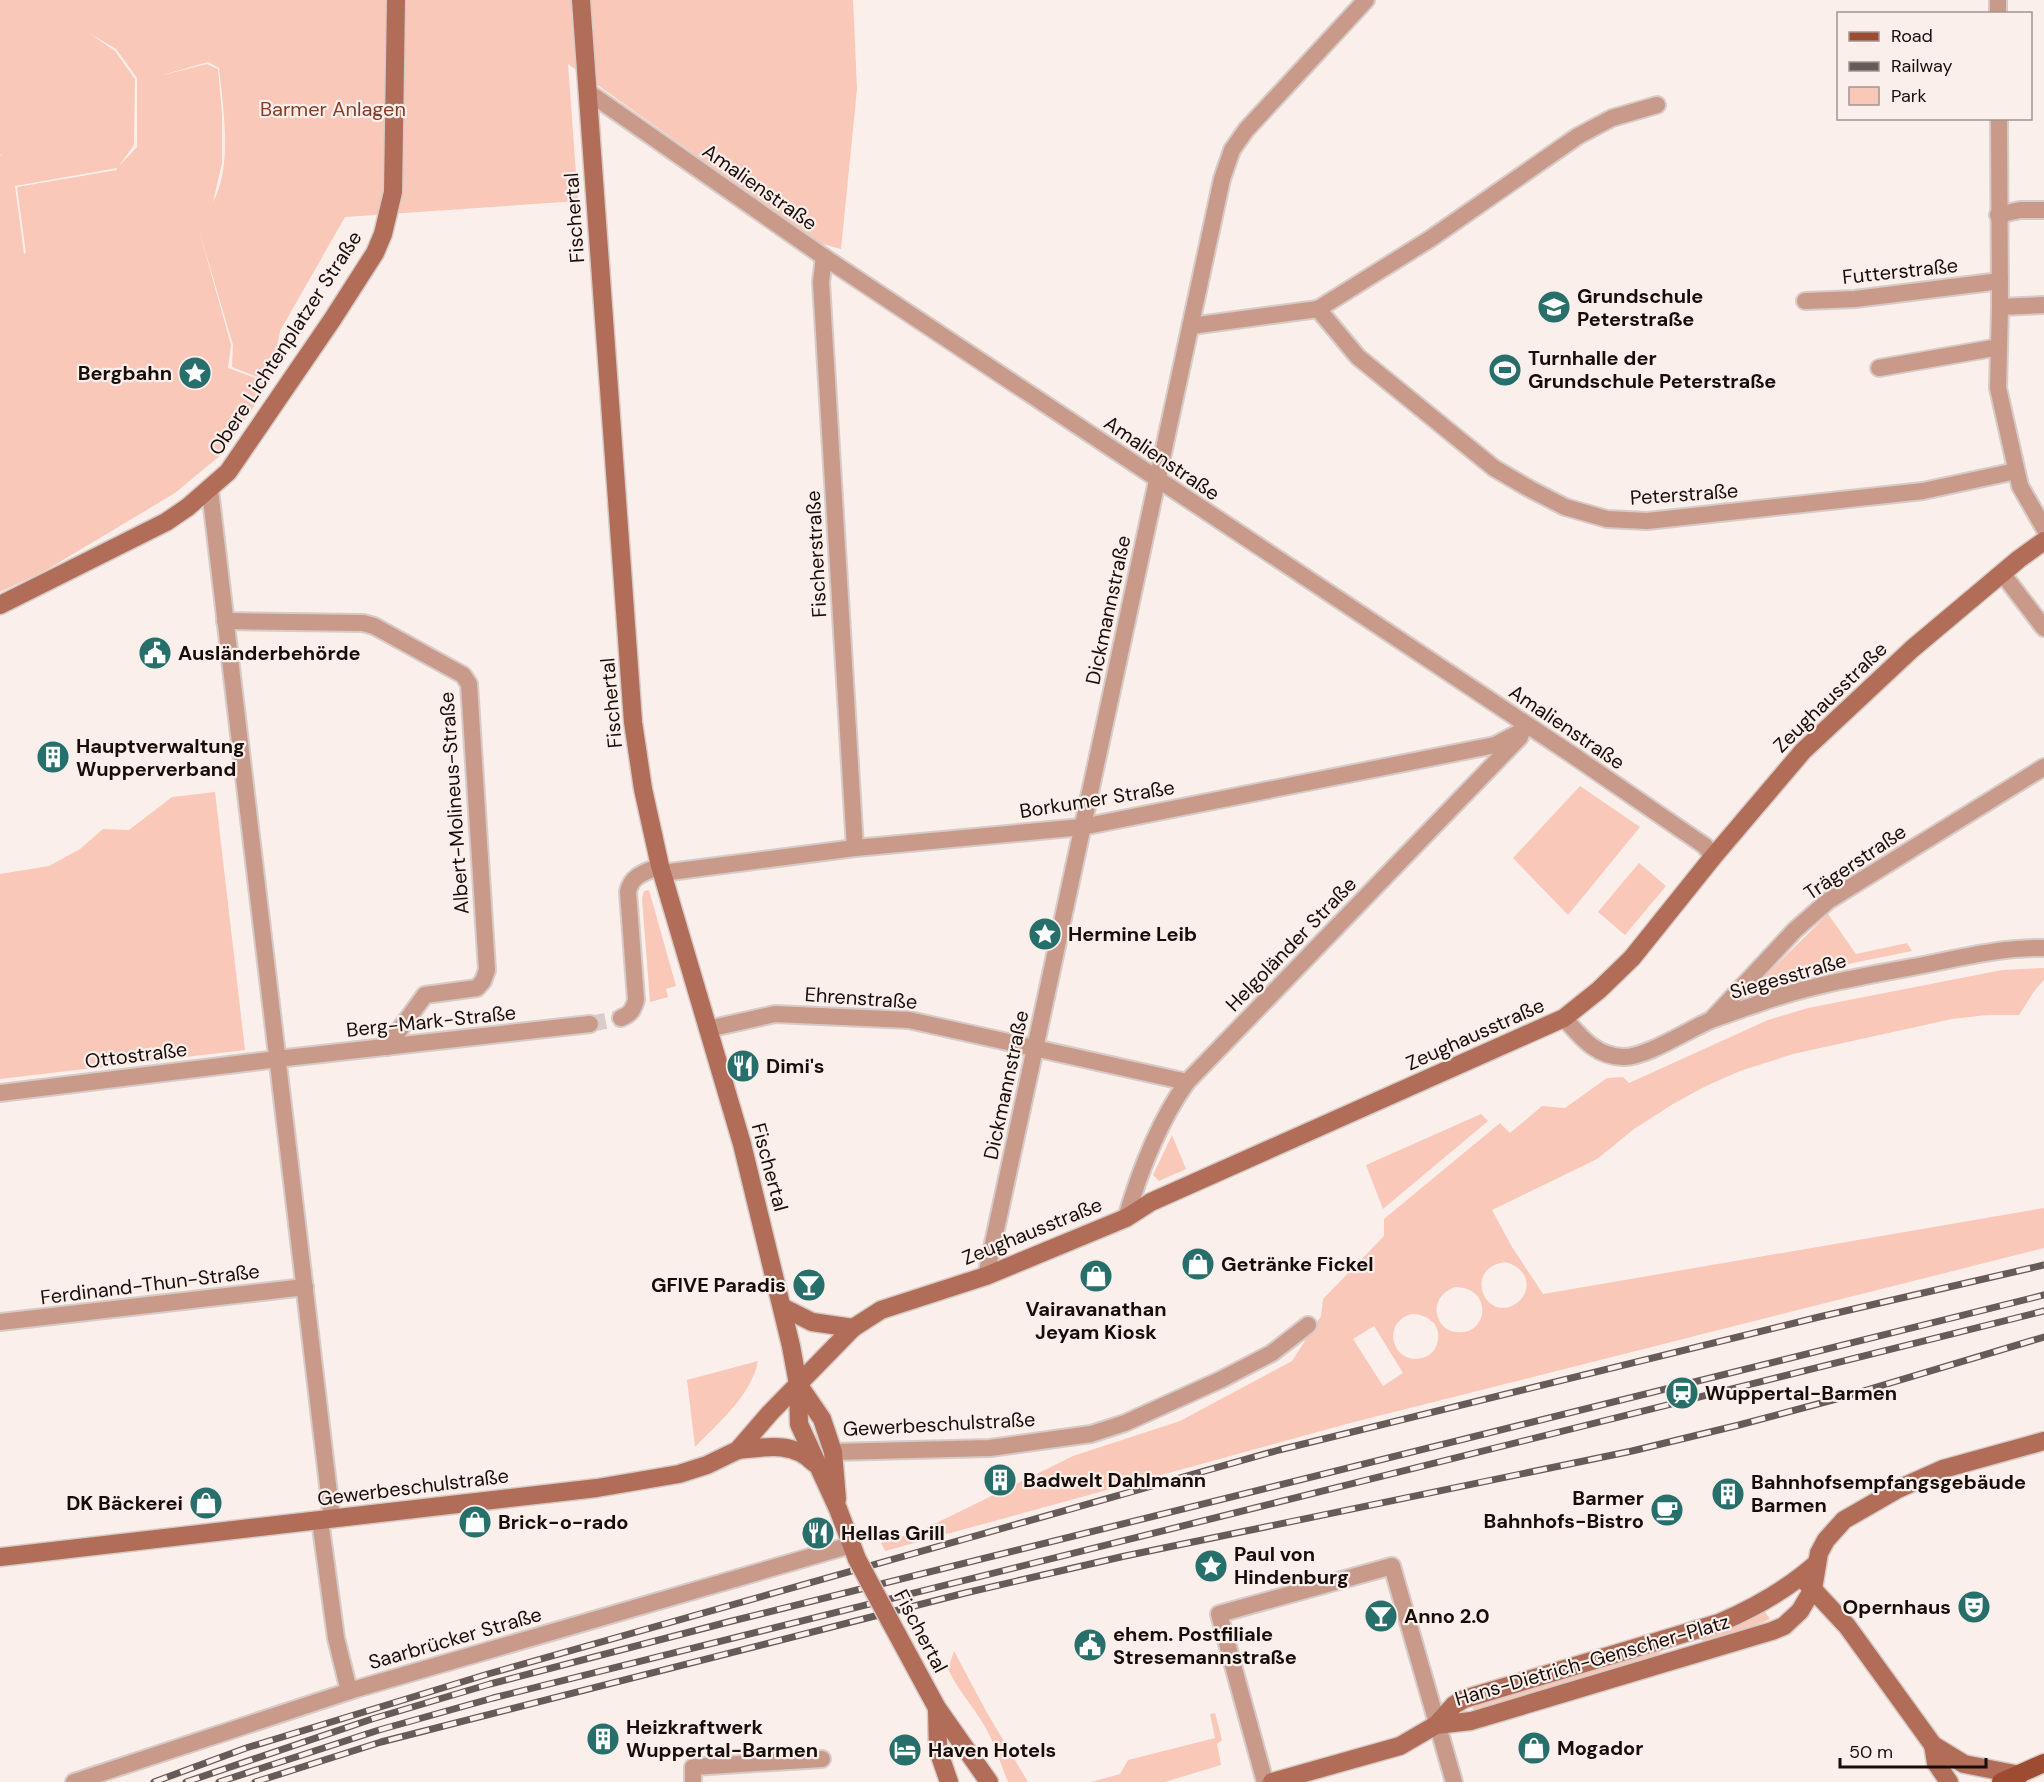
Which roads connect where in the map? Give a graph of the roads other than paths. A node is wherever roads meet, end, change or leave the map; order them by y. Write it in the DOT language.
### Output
graph roads {
  1 [pos="396,0"];
  2 [pos="581,0"];
  3 [pos="1366,0"];
  4 [pos="588,93"];
  5 [pos="1657,105"];
  6 [pos="1999,120"];
  7 [pos="2044,210"];
  8 [pos="1998,215"];
  9 [pos="824,257"];
  10 [pos="2000,281"];
  11 [pos="1805,301"];
  12 [pos="2044,305"];
  13 [pos="2000,307"];
  14 [pos="1318,309"];
  15 [pos="1191,326"];
  16 [pos="1999,347"];
  17 [pos="1879,368"];
  18 [pos="2016,471"];
  19 [pos="1158,480"];
  20 [pos="210,490"];
  21 [pos="2044,528"];
  22 [pos="2044,542"];
  23 [pos="2002,573"];
  24 [pos="0,605"];
  25 [pos="225,621"];
  26 [pos="2044,628"];
  27 [pos="1530,727"];
  28 [pos="2044,767"];
  29 [pos="1082,827"];
  30 [pos="855,848"];
  31 [pos="1713,857"];
  32 [pos="661,869"];
  33 [pos="2044,948"];
  34 [pos="621,1018"];
  35 [pos="1564,1018"];
  36 [pos="1711,1020"];
  37 [pos="590,1024"];
  38 [pos="708,1029"];
  39 [pos="387,1047"];
  40 [pos="1035,1048"];
  41 [pos="277,1059"];
  42 [pos="1187,1082"];
  43 [pos="0,1093"];
  44 [pos="1126,1218"];
  45 [pos="986,1276"];
  46 [pos="305,1287"];
  47 [pos="782,1307"];
  48 [pos="0,1322"];
  49 [pos="1308,1325"];
  50 [pos="854,1328"];
  51 [pos="798,1384"];
  52 [pos="2044,1441"];
  53 [pos="738,1450"];
  54 [pos="833,1452"];
  55 [pos="817,1466"];
  56 [pos="838,1509"];
  57 [pos="326,1520"];
  58 [pos="854,1552"];
  59 [pos="0,1557"];
  60 [pos="1807,1583"];
  61 [pos="349,1691"];
  62 [pos="937,1708"];
  63 [pos="1436,1725"];
  64 [pos="1933,1745"];
  65 [pos="822,1759"];
  66 [pos="2044,1763"];
  67 [pos="2020,1775"];
  68 [pos="74,1782"];
  69 [pos="693,1782"];
  70 [pos="948,1782"];
  71 [pos="990,1782"];
  72 [pos="1265,1782"];
  73 [pos="1272,1782"];
  74 [pos="1454,1782"];
  75 [pos="1949,1782"];
  76 [pos="2001,1782"];
  1 -- 20 [label="street, Obere Lichtenplatzer Straße"];
  2 -- 4 [label="street, Fischertal"];
  3 -- 15 [label="street, Dickmannstraße"];
  4 -- 9 [label="street, Amalienstraße"];
  4 -- 32 [label="street, Fischertal"];
  5 -- 14 [label="street"];
  6 -- 8 [label="street"];
  7 -- 8 [label="street"];
  8 -- 10 [label="street"];
  9 -- 19 [label="street, Amalienstraße"];
  9 -- 30 [label="street, Fischerstraße"];
  10 -- 11 [label="street, Futterstraße"];
  10 -- 13 [label="street"];
  12 -- 13 [label="street"];
  13 -- 16 [label="street"];
  14 -- 15 [label="street"];
  14 -- 18 [label="street, Peterstraße"];
  15 -- 19 [label="street, Dickmannstraße"];
  16 -- 17 [label="street"];
  16 -- 18 [label="street"];
  18 -- 21 [label="street"];
  19 -- 27 [label="street, Amalienstraße"];
  19 -- 29 [label="street, Dickmannstraße"];
  20 -- 24 [label="street, Obere Lichtenplatzer Straße"];
  20 -- 25 [label="street"];
  22 -- 23 [label="street, Zeughausstraße"];
  23 -- 26 [label="street"];
  23 -- 31 [label="street, Zeughausstraße"];
  25 -- 39 [label="street, Albert-Molineus-Straße"];
  25 -- 41 [label="street"];
  27 -- 29 [label="street, Borkumer Straße"];
  27 -- 31 [label="street, Amalienstraße"];
  27 -- 42 [label="street, Helgoländer Straße"];
  28 -- 36 [label="street, Trägerstraße"];
  29 -- 30 [label="street, Borkumer Straße"];
  29 -- 40 [label="street, Dickmannstraße"];
  30 -- 32 [label="street, Borkumer Straße"];
  31 -- 35 [label="street, Zeughausstraße"];
  32 -- 34 [label="street"];
  32 -- 38 [label="street, Fischertal"];
  33 -- 36 [label="street, Siegesstraße"];
  35 -- 36 [label="street, Siegesstraße"];
  35 -- 44 [label="street, Zeughausstraße"];
  37 -- 39 [label="street, Berg-Mark-Straße"];
  38 -- 40 [label="street, Ehrenstraße"];
  38 -- 47 [label="street, Fischertal"];
  39 -- 41 [label="street, Berg-Mark-Straße"];
  40 -- 42 [label="street, Ehrenstraße"];
  40 -- 45 [label="street, Dickmannstraße"];
  41 -- 43 [label="street, Ottostraße"];
  41 -- 46 [label="street"];
  42 -- 44 [label="street, Helgoländer Straße"];
  44 -- 45 [label="street, Zeughausstraße"];
  45 -- 50 [label="street, Zeughausstraße"];
  46 -- 48 [label="street, Ferdinand-Thun-Straße"];
  46 -- 57 [label="street"];
  47 -- 50 [label="street"];
  47 -- 51 [label="street, Fischertal"];
  49 -- 54 [label="street, Gewerbeschulstraße"];
  50 -- 51 [label="street, Zeughausstraße"];
  51 -- 53 [label="street, Gewerbeschulstraße"];
  51 -- 54 [label="street, Fischertal"];
  51 -- 55 [label="street, Fischertal"];
  52 -- 60 [label="street, Hans-Dietrich-Genscher-Platz"];
  53 -- 55 [label="street"];
  53 -- 57 [label="street, Gewerbeschulstraße"];
  54 -- 56 [label="street, Fischertal"];
  55 -- 56 [label="street, Fischertal"];
  56 -- 58 [label="street, Fischertal"];
  57 -- 59 [label="street, Gewerbeschulstraße"];
  57 -- 61 [label="street"];
  58 -- 61 [label="street, Saarbrücker Straße"];
  58 -- 62 [label="street, Fischertal, bridge"];
  60 -- 63 [label="street, Hans-Dietrich-Genscher-Platz"];
  60 -- 63 [label="street, Hans-Dietrich-Genscher-Platz"];
  60 -- 64 [label="street"];
  61 -- 68 [label="street, Saarbrücker Straße"];
  62 -- 70 [label="street, Fischertal"];
  62 -- 71 [label="street, Fischertal"];
  63 -- 72 [label="street"];
  63 -- 73 [label="street"];
  63 -- 74 [label="street"];
  64 -- 67 [label="street"];
  64 -- 75 [label="street"];
  65 -- 69 [label="street"];
  66 -- 67 [label="main road"];
  67 -- 76 [label="main road"];
}
